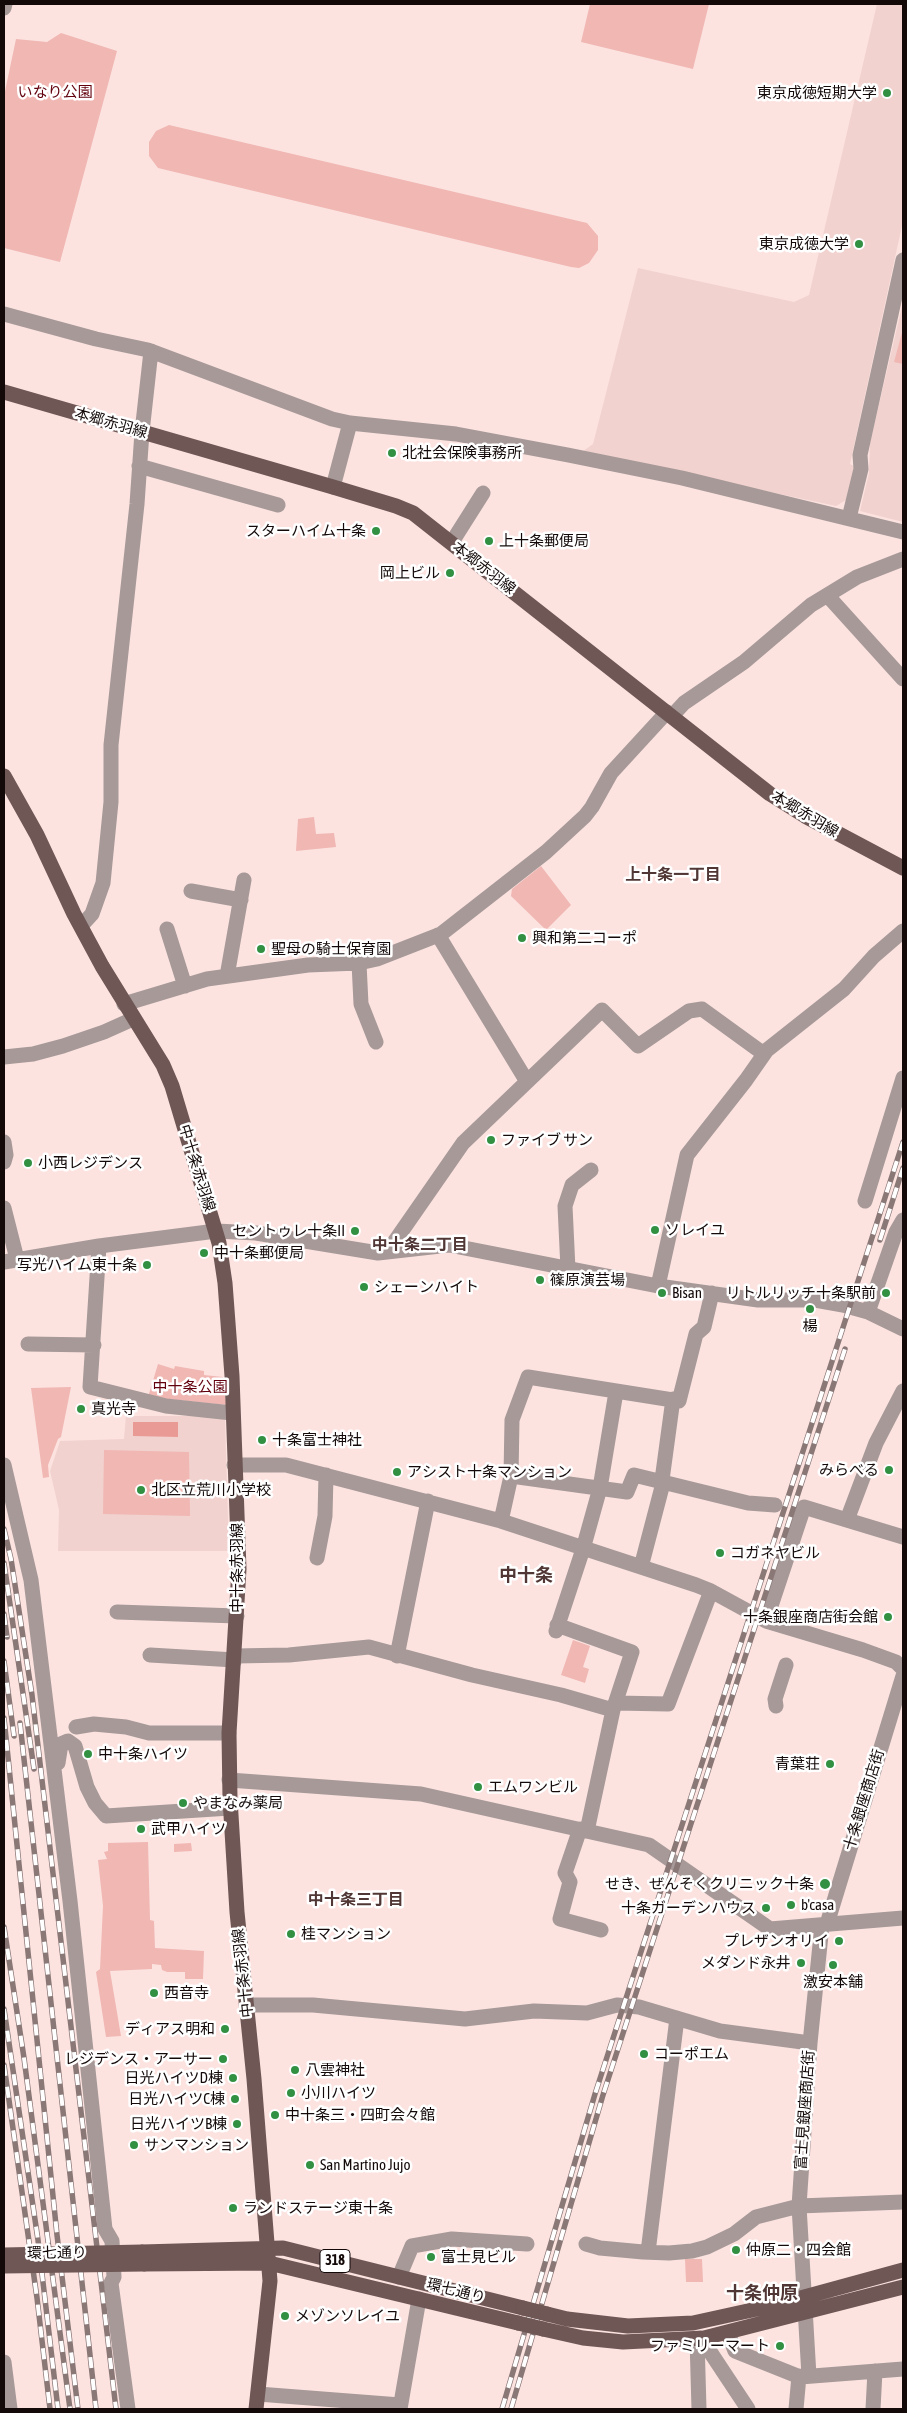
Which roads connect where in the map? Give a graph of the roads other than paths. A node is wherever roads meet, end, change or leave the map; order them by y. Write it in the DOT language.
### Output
graph roads {
  1 [pos="5,4"];
  2 [pos="4,8"];
  3 [pos="903,260"];
  4 [pos="4,314"];
  5 [pos="151,351"];
  6 [pos="4,392"];
  7 [pos="350,423"];
  8 [pos="142,432"];
  9 [pos="139,466"];
  10 [pos="333,487"];
  11 [pos="483,493"];
  12 [pos="278,505"];
  13 [pos="849,518"];
  14 [pos="903,532"];
  15 [pos="452,542"];
  16 [pos="903,559"];
  17 [pos="827,595"];
  18 [pos="903,679"];
  19 [pos="670,714"];
  20 [pos="4,776"];
  21 [pos="903,868"];
  22 [pos="244,880"];
  23 [pos="191,891"];
  24 [pos="241,900"];
  25 [pos="81,926"];
  26 [pos="167,929"];
  27 [pos="903,931"];
  28 [pos="438,936"];
  29 [pos="359,963"];
  30 [pos="227,976"];
  31 [pos="185,986"];
  32 [pos="124,1004"];
  33 [pos="133,1019"];
  34 [pos="376,1042"];
  35 [pos="764,1054"];
  36 [pos="4,1057"];
  37 [pos="903,1078"];
  38 [pos="526,1080"];
  39 [pos="4,1142"];
  40 [pos="4,1162"];
  41 [pos="591,1170"];
  42 [pos="865,1201"];
  43 [pos="4,1208"];
  44 [pos="903,1220"];
  45 [pos="216,1231"];
  46 [pos="99,1246"];
  47 [pos="388,1251"];
  48 [pos="11,1261"];
  49 [pos="568,1269"];
  50 [pos="658,1286"];
  51 [pos="712,1293"];
  52 [pos="868,1312"];
  53 [pos="903,1329"];
  54 [pos="28,1344"];
  55 [pos="94,1345"];
  56 [pos="616,1392"];
  57 [pos="903,1392"];
  58 [pos="673,1400"];
  59 [pos="232,1413"];
  60 [pos="4,1465"];
  61 [pos="234,1465"];
  62 [pos="326,1475"];
  63 [pos="512,1476"];
  64 [pos="662,1483"];
  65 [pos="600,1488"];
  66 [pos="428,1501"];
  67 [pos="775,1505"];
  68 [pos="847,1520"];
  69 [pos="501,1521"];
  70 [pos="903,1537"];
  71 [pos="583,1548"];
  72 [pos="317,1558"];
  73 [pos="641,1567"];
  74 [pos="711,1590"];
  75 [pos="116,1612"];
  76 [pos="238,1616"];
  77 [pos="766,1621"];
  78 [pos="150,1655"];
  79 [pos="397,1656"];
  80 [pos="235,1658"];
  81 [pos="786,1665"];
  82 [pos="903,1669"];
  83 [pos="903,1676"];
  84 [pos="776,1706"];
  85 [pos="615,1707"];
  86 [pos="76,1727"];
  87 [pos="229,1733"];
  88 [pos="55,1780"];
  89 [pos="229,1780"];
  90 [pos="230,1808"];
  91 [pos="584,1830"];
  92 [pos="903,1918"];
  93 [pos="825,1924"];
  94 [pos="601,1930"];
  95 [pos="246,2005"];
  96 [pos="677,2018"];
  97 [pos="810,2043"];
  98 [pos="903,2202"];
  99 [pos="799,2206"];
  100 [pos="527,2244"];
  101 [pos="586,2244"];
  102 [pos="268,2247"];
  103 [pos="648,2252"];
  104 [pos="4,2254"];
  105 [pos="143,2258"];
  106 [pos="268,2263"];
  107 [pos="4,2266"];
  108 [pos="903,2270"];
  109 [pos="399,2277"];
  110 [pos="903,2287"];
  111 [pos="806,2296"];
  112 [pos="419,2299"];
  113 [pos="807,2313"];
  114 [pos="728,2332"];
  115 [pos="699,2339"];
  116 [pos="4,2362"];
  117 [pos="903,2369"];
  118 [pos="875,2371"];
  119 [pos="804,2376"];
  120 [pos="5,2387"];
  121 [pos="257,2402"];
  122 [pos="400,2407"];
  123 [pos="10,2409"];
  124 [pos="128,2409"];
  125 [pos="699,2409"];
  126 [pos="748,2409"];
  127 [pos="796,2409"];
  128 [pos="873,2409"];
  1 -- 2 [label="street"];
  3 -- 13 [label="street"];
  4 -- 5 [label="street"];
  5 -- 7 [label="street"];
  5 -- 8 [label="street"];
  6 -- 8 [label="main road, 本郷赤羽線"];
  7 -- 10 [label="street"];
  7 -- 13 [label="street"];
  8 -- 9 [label="street"];
  8 -- 10 [label="main road, 本郷赤羽線"];
  9 -- 12 [label="street"];
  9 -- 25 [label="street"];
  10 -- 15 [label="main road, 本郷赤羽線"];
  11 -- 15 [label="street"];
  13 -- 14 [label="street"];
  15 -- 19 [label="main road, 本郷赤羽線"];
  16 -- 17 [label="street"];
  17 -- 18 [label="street"];
  17 -- 19 [label="street"];
  19 -- 21 [label="main road, 本郷赤羽線"];
  19 -- 28 [label="street"];
  20 -- 25 [label="main road, 中十条赤羽線"];
  22 -- 24 [label="street"];
  23 -- 24 [label="street"];
  24 -- 30 [label="street"];
  25 -- 32 [label="main road, 中十条赤羽線"];
  26 -- 31 [label="street"];
  27 -- 35 [label="street"];
  28 -- 29 [label="street"];
  28 -- 38 [label="street"];
  29 -- 30 [label="street"];
  29 -- 34 [label="street"];
  30 -- 31 [label="street"];
  31 -- 32 [label="street"];
  32 -- 33 [label="main road, 中十条赤羽線"];
  33 -- 36 [label="street"];
  33 -- 45 [label="main road, 中十条赤羽線"];
  35 -- 38 [label="street"];
  35 -- 50 [label="street"];
  37 -- 42 [label="street"];
  38 -- 47 [label="street"];
  39 -- 40 [label="street"];
  41 -- 49 [label="street"];
  43 -- 48 [label="street"];
  44 -- 52 [label="street"];
  45 -- 46 [label="street"];
  45 -- 47 [label="street"];
  45 -- 59 [label="main road, 中十条赤羽線"];
  46 -- 48 [label="street"];
  46 -- 55 [label="street"];
  47 -- 49 [label="street"];
  49 -- 50 [label="street"];
  50 -- 51 [label="street"];
  51 -- 52 [label="street"];
  51 -- 58 [label="street"];
  52 -- 53 [label="street"];
  54 -- 55 [label="street"];
  55 -- 59 [label="street"];
  56 -- 58 [label="street"];
  56 -- 63 [label="street"];
  56 -- 65 [label="street"];
  57 -- 68 [label="street"];
  58 -- 64 [label="street"];
  59 -- 61 [label="main road, 中十条赤羽線"];
  60 -- 88 [label="street"];
  61 -- 62 [label="street"];
  61 -- 76 [label="main road, 中十条赤羽線"];
  62 -- 66 [label="street"];
  62 -- 72 [label="street"];
  63 -- 65 [label="street"];
  63 -- 69 [label="street"];
  64 -- 65 [label="street"];
  64 -- 67 [label="street"];
  64 -- 73 [label="street"];
  65 -- 71 [label="street"];
  66 -- 69 [label="street"];
  66 -- 79 [label="street"];
  68 -- 70 [label="street"];
  68 -- 77 [label="street"];
  69 -- 71 [label="street"];
  71 -- 73 [label="street"];
  71 -- 85 [label="street"];
  73 -- 74 [label="street"];
  74 -- 77 [label="street"];
  74 -- 85 [label="street"];
  75 -- 76 [label="street"];
  76 -- 80 [label="main road, 中十条赤羽線"];
  77 -- 82 [label="street"];
  78 -- 80 [label="street"];
  79 -- 80 [label="street"];
  79 -- 85 [label="street"];
  80 -- 87 [label="main road, 中十条赤羽線"];
  81 -- 84 [label="street"];
  83 -- 93 [label="street, 十条銀座商店街"];
  85 -- 91 [label="street"];
  86 -- 87 [label="street"];
  87 -- 89 [label="main road, 中十条赤羽線"];
  88 -- 90 [label="street"];
  88 -- 124 [label="street"];
  89 -- 90 [label="main road, 中十条赤羽線"];
  89 -- 91 [label="street"];
  90 -- 95 [label="main road, 中十条赤羽線"];
  91 -- 93 [label="street"];
  91 -- 94 [label="street"];
  92 -- 93 [label="street"];
  93 -- 97 [label="street, 富士見銀座商店街"];
  95 -- 96 [label="street"];
  95 -- 102 [label="main road, 中十条赤羽線"];
  96 -- 97 [label="street"];
  96 -- 103 [label="street"];
  97 -- 99 [label="street, 富士見銀座商店街"];
  98 -- 99 [label="street"];
  99 -- 103 [label="street"];
  99 -- 111 [label="street, 富士見銀座商店街"];
  100 -- 109 [label="street"];
  101 -- 103 [label="street"];
  102 -- 105 [label="main road, 環七通り / 318"];
  102 -- 106 [label="main road, 中十条赤羽線"];
  102 -- 109 [label="main road, 環七通り / 318"];
  104 -- 105 [label="main road, 環七通り / 318, bridge"];
  105 -- 106 [label="main road, 環七通り / 318"];
  105 -- 107 [label="main road, 環七通り / 318, bridge"];
  106 -- 112 [label="main road, 環七通り / 318"];
  106 -- 121 [label="main road, 中十条赤羽線"];
  108 -- 111 [label="main road, 環七通り / 318"];
  109 -- 111 [label="main road, 環七通り / 318, bridge"];
  110 -- 113 [label="main road, 環七通り / 318"];
  111 -- 113 [label="street, 富士見銀座商店街"];
  112 -- 115 [label="main road, 環七通り / 318, bridge"];
  112 -- 122 [label="street"];
  113 -- 114 [label="main road, 環七通り / 318"];
  113 -- 119 [label="street, 富士見銀座商店街"];
  114 -- 115 [label="main road, 環七通り / 318"];
  114 -- 119 [label="street"];
  115 -- 125 [label="street"];
  115 -- 126 [label="street"];
  116 -- 120 [label="street"];
  117 -- 118 [label="street"];
  118 -- 119 [label="street"];
  118 -- 128 [label="street"];
  119 -- 127 [label="street, 富士見銀座商店街"];
  120 -- 123 [label="street"];
  121 -- 122 [label="street"];
}
